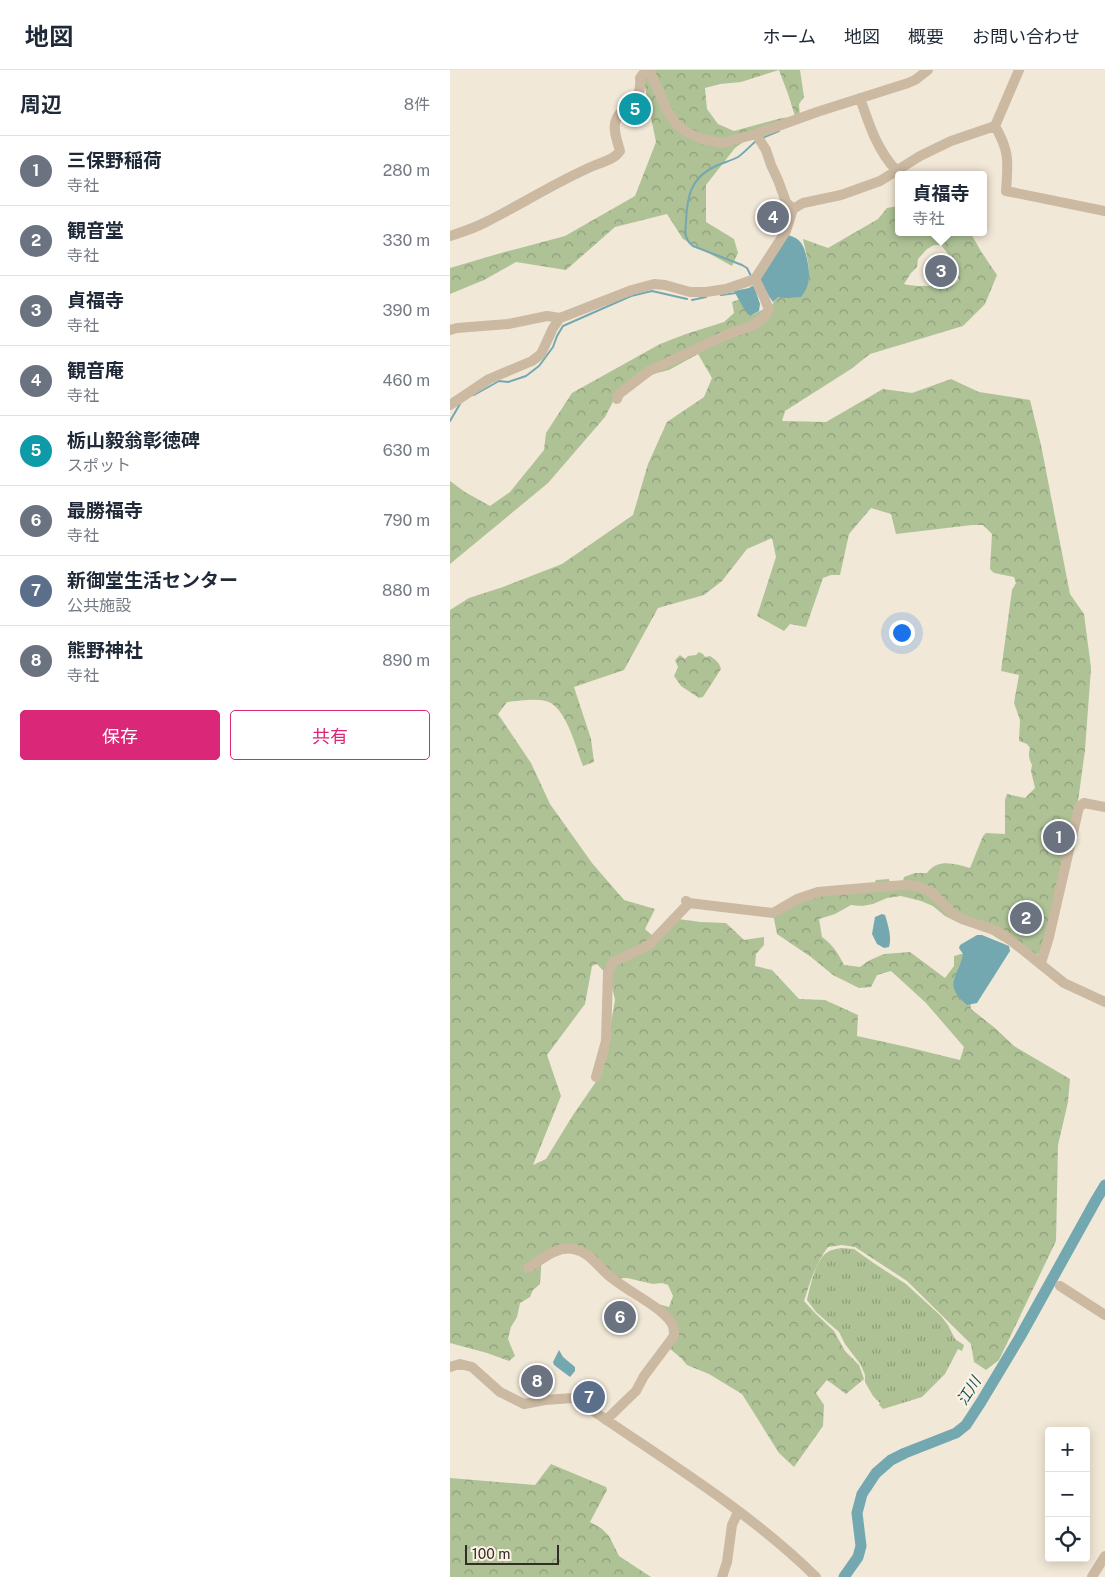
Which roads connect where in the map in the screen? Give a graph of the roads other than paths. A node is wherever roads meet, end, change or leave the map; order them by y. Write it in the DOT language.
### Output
graph roads {
  1 [pos="647,70"];
  2 [pos="928,70"];
  3 [pos="1019,70"];
  4 [pos="861,100"];
  5 [pos="995,126"];
  6 [pos="758,138"];
  7 [pos="896,170"];
  8 [pos="793,209"];
  9 [pos="1105,212"];
  10 [pos="450,236"];
  11 [pos="752,280"];
  12 [pos="560,318"];
  13 [pos="450,330"];
  14 [pos="617,400"];
  15 [pos="450,405"];
  16 [pos="1105,807"];
  17 [pos="1041,964"];
  18 [pos="1105,1002"];
  19 [pos="596,1077"];
  20 [pos="528,1268"];
  21 [pos="1060,1286"];
  22 [pos="1105,1315"];
  23 [pos="450,1367"];
  24 [pos="606,1420"];
  25 [pos="738,1512"];
  26 [pos="1105,1556"];
  27 [pos="722,1577"];
  28 [pos="816,1577"];
  29 [pos="1092,1577"];
  1 -- 6 [label="street"];
  1 -- 10 [label="street"];
  2 -- 4 [label="street"];
  3 -- 5 [label="street"];
  4 -- 6 [label="street"];
  4 -- 7 [label="street"];
  5 -- 7 [label="street"];
  5 -- 9 [label="street"];
  6 -- 8 [label="street"];
  7 -- 8 [label="street"];
  8 -- 11 [label="street"];
  11 -- 12 [label="street"];
  11 -- 14 [label="street"];
  12 -- 13 [label="street"];
  12 -- 15 [label="street"];
  16 -- 17 [label="street"];
  17 -- 18 [label="street"];
  17 -- 19 [label="street"];
  20 -- 24 [label="street"];
  21 -- 22 [label="street"];
  23 -- 24 [label="street"];
  24 -- 25 [label="street"];
  25 -- 27 [label="street"];
  25 -- 28 [label="street"];
  26 -- 29 [label="street"];
}
